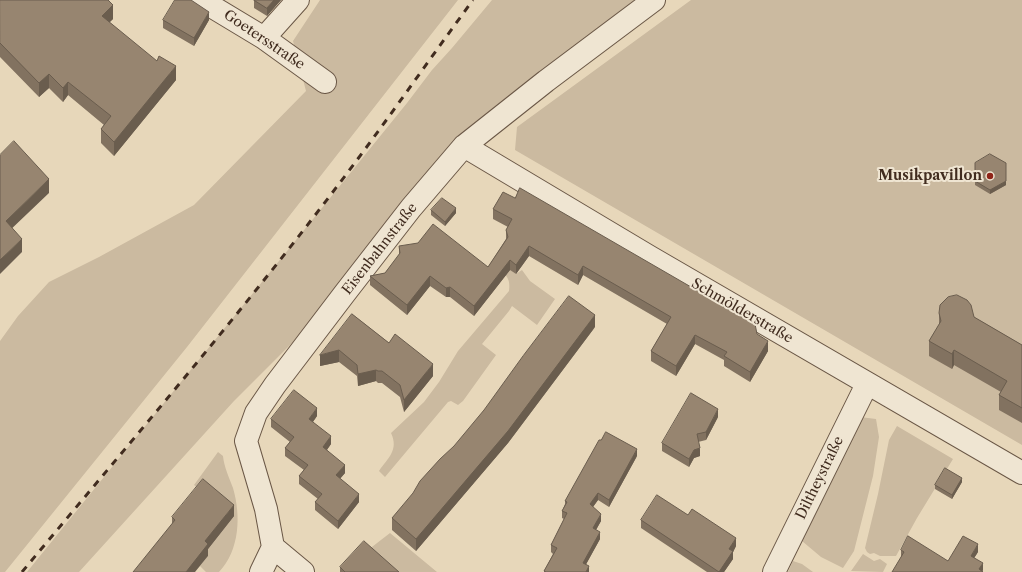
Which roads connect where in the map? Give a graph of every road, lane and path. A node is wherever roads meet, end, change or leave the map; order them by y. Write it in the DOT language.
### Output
graph roads {
  1 [pos="201,0"];
  2 [pos="298,0"];
  3 [pos="654,0"];
  4 [pos="264,38"];
  5 [pos="325,82"];
  6 [pos="464,146"];
  7 [pos="867,384"];
  8 [pos="1022,473"];
  9 [pos="273,547"];
  10 [pos="261,572"];
  11 [pos="303,572"];
  12 [pos="774,572"];
  1 -- 4 [label="street, Goetersstraße"];
  2 -- 4 [label="street"];
  3 -- 6 [label="street, Eisenbahnstraße"];
  4 -- 5 [label="street, Goetersstraße"];
  6 -- 7 [label="street, Schmölderstraße"];
  6 -- 9 [label="street, Eisenbahnstraße"];
  7 -- 8 [label="street, Schmölderstraße"];
  7 -- 12 [label="street, Diltheystraße"];
  9 -- 10 [label="street"];
  9 -- 11 [label="street"];
}
